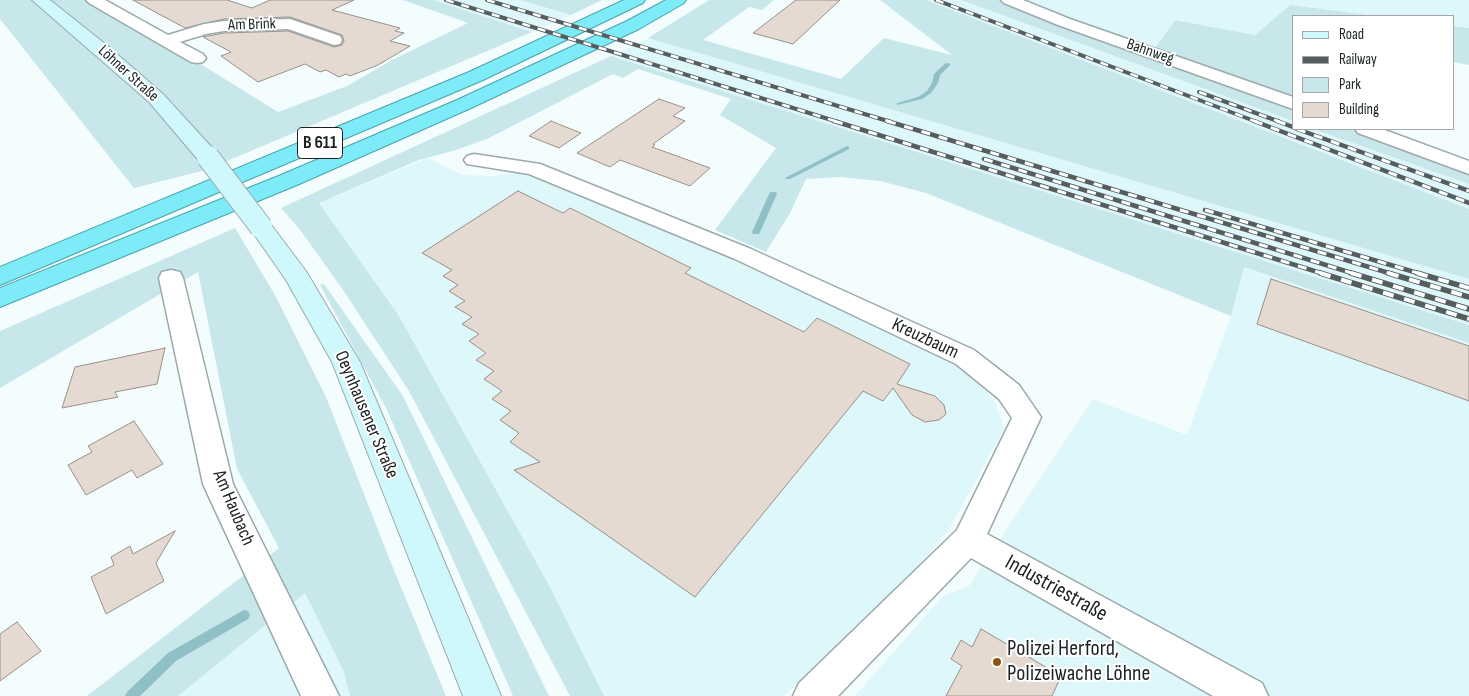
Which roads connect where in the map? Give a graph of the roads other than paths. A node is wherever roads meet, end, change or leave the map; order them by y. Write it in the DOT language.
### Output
graph roads {
  1 [pos="40,0"];
  2 [pos="94,0"];
  3 [pos="636,0"];
  4 [pos="678,0"];
  5 [pos="1009,0"];
  6 [pos="168,40"];
  7 [pos="334,40"];
  8 [pos="197,58"];
  9 [pos="1292,103"];
  10 [pos="1368,130"];
  11 [pos="208,157"];
  12 [pos="474,160"];
  13 [pos="1469,168"];
  14 [pos="289,180"];
  15 [pos="0,277"];
  16 [pos="172,278"];
  17 [pos="0,298"];
  18 [pos="0,317"];
  19 [pos="968,540"];
  20 [pos="320,696"];
  21 [pos="482,696"];
  22 [pos="812,696"];
  23 [pos="1249,696"];
  1 -- 11 [label="main road, Löhner Straße"];
  2 -- 6 [label="street"];
  3 -- 15 [label="highway, B 611"];
  4 -- 14 [label="highway, B 611"];
  5 -- 9 [label="street, Bahnweg"];
  6 -- 7 [label="street, Am Brink"];
  6 -- 8 [label="street"];
  10 -- 13 [label="street"];
  11 -- 21 [label="main road, Oeynhausener Straße, bridge"];
  12 -- 19 [label="street, Kreuzbaum"];
  14 -- 17 [label="highway, B 611"];
  14 -- 18 [label="highway, B 611"];
  16 -- 20 [label="street, Am Haubach"];
  19 -- 22 [label="street, Kreuzbaum"];
  19 -- 23 [label="street, Industriestraße"];
}
